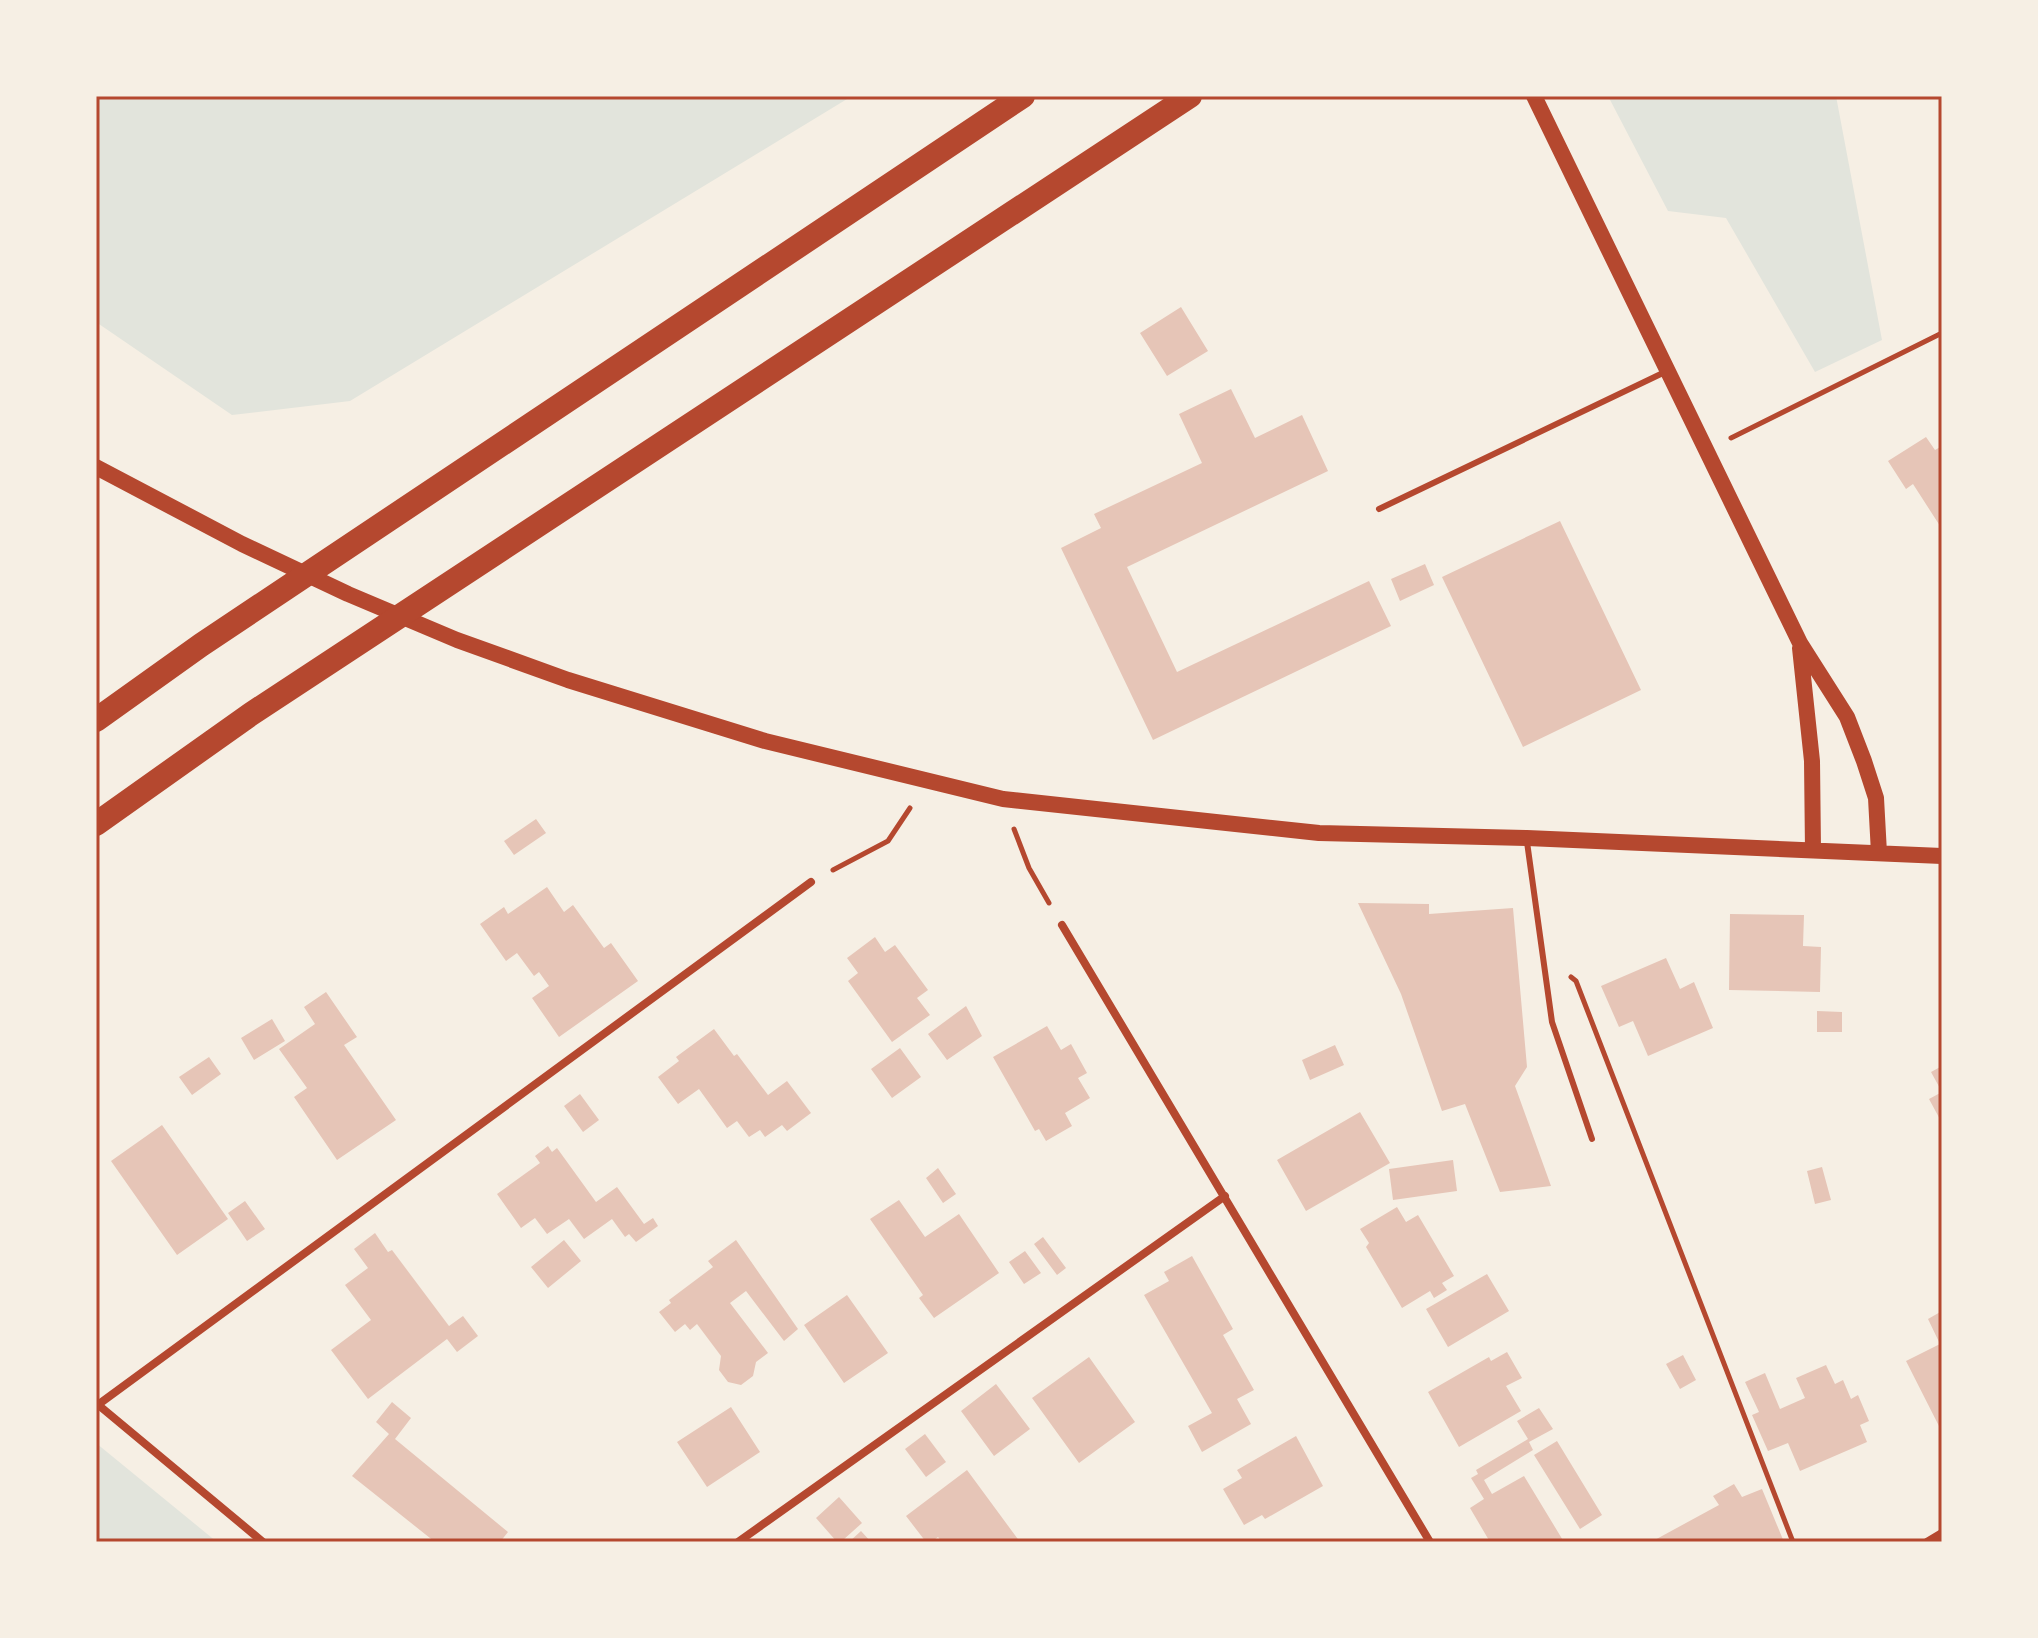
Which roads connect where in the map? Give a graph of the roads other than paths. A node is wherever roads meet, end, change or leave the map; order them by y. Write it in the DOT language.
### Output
graph roads {
  1 [pos="1023,96"];
  2 [pos="1190,96"];
  3 [pos="1534,96"];
  4 [pos="1669,370"];
  5 [pos="96,467"];
  6 [pos="1379,509"];
  7 [pos="1800,643"];
  8 [pos="96,720"];
  9 [pos="96,824"];
  10 [pos="1527,838"];
  11 [pos="1813,850"];
  12 [pos="1879,853"];
  13 [pos="1942,856"];
  14 [pos="811,882"];
  15 [pos="1062,925"];
  16 [pos="1592,1139"];
  17 [pos="1225,1196"];
  18 [pos="97,1404"];
  19 [pos="1942,1533"];
  20 [pos="263,1542"];
  21 [pos="738,1542"];
  22 [pos="1430,1542"];
  23 [pos="1927,1542"];
  1 -- 8 [label="highway"];
  2 -- 9 [label="highway"];
  3 -- 4 [label="main road"];
  4 -- 6 [label="lane"];
  4 -- 7 [label="main road"];
  5 -- 10 [label="main road"];
  7 -- 11 [label="main road"];
  7 -- 12 [label="main road"];
  10 -- 11 [label="main road"];
  10 -- 16 [label="lane"];
  11 -- 12 [label="main road"];
  12 -- 13 [label="main road"];
  14 -- 18 [label="street"];
  15 -- 17 [label="street"];
  17 -- 21 [label="street"];
  17 -- 22 [label="street"];
  18 -- 20 [label="street"];
  19 -- 23 [label="street"];
}
